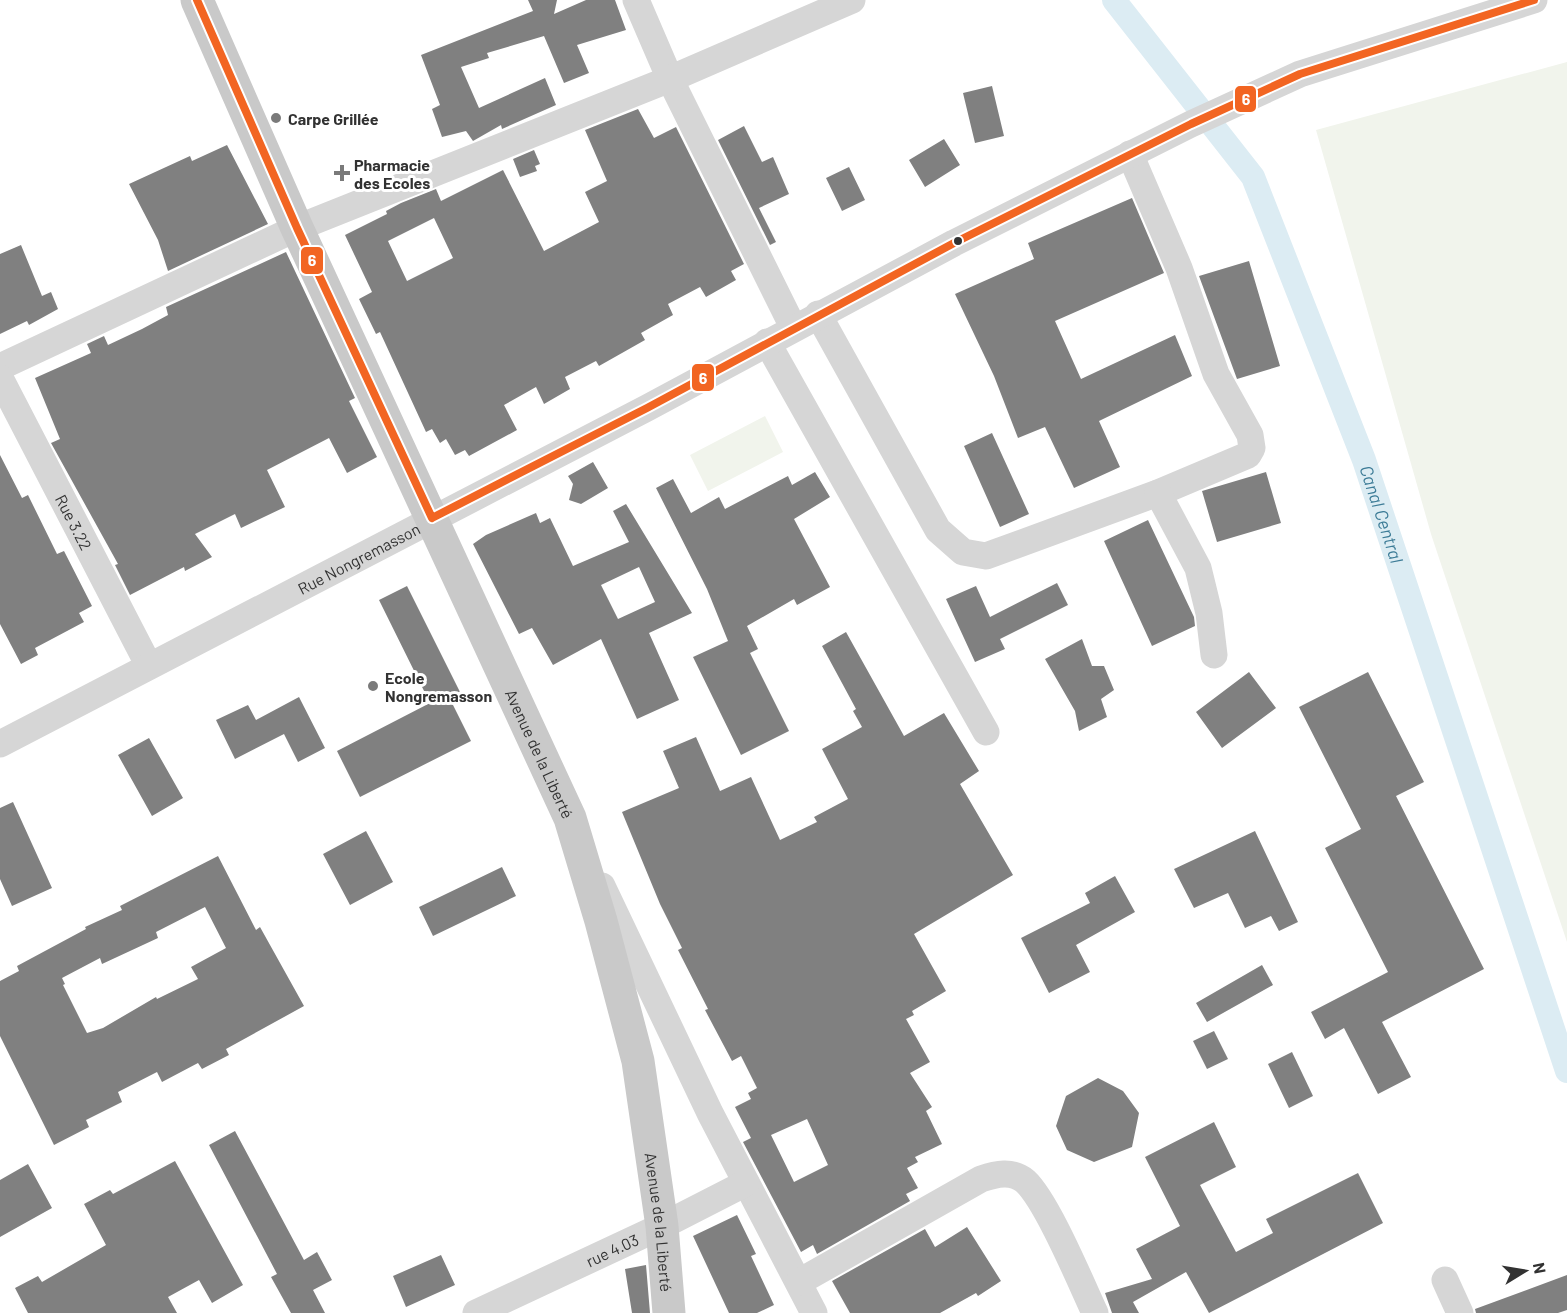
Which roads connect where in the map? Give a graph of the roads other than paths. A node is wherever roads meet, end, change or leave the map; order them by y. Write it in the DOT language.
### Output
graph roads {
  1 [pos="197,0"];
  2 [pos="636,0"];
  3 [pos="852,0"];
  4 [pos="1533,0"];
  5 [pos="1486,6"];
  6 [pos="670,79"];
  7 [pos="1130,154"];
  8 [pos="297,228"];
  9 [pos="818,314"];
  10 [pos="793,327"];
  11 [pos="767,342"];
  12 [pos="0,367"];
  13 [pos="0,378"];
  14 [pos="1158,493"];
  15 [pos="432,518"];
  16 [pos="1214,655"];
  17 [pos="149,666"];
  18 [pos="986,732"];
  19 [pos="0,744"];
  20 [pos="570,818"];
  21 [pos="746,1183"];
  22 [pos="662,1226"];
  23 [pos="1445,1280"];
  24 [pos="799,1282"];
  25 [pos="478,1312"];
  26 [pos="669,1313"];
  27 [pos="814,1313"];
  28 [pos="1095,1313"];
  29 [pos="1460,1313"];
  1 -- 8 [label="main road, Avenue de la Liberté"];
  2 -- 6 [label="street"];
  3 -- 6 [label="street"];
  4 -- 5 [label="street, Rue Nongremasson"];
  5 -- 7 [label="street, Rue Nongremasson"];
  6 -- 8 [label="street"];
  6 -- 10 [label="street"];
  7 -- 9 [label="street, Rue Nongremasson"];
  7 -- 14 [label="street"];
  8 -- 12 [label="street"];
  8 -- 15 [label="main road, Avenue de la Liberté"];
  9 -- 10 [label="street, Rue Nongremasson"];
  9 -- 14 [label="street"];
  10 -- 11 [label="street, Rue Nongremasson"];
  11 -- 15 [label="street, Rue Nongremasson"];
  11 -- 18 [label="street"];
  13 -- 17 [label="street, Rue 3.22"];
  14 -- 16 [label="street"];
  15 -- 17 [label="street, Rue Nongremasson"];
  15 -- 20 [label="main road, Avenue de la Liberté"];
  17 -- 19 [label="street, Rue Nongremasson"];
  20 -- 21 [label="street"];
  20 -- 22 [label="main road, Avenue de la Liberté"];
  21 -- 22 [label="street, rue 4.03"];
  21 -- 24 [label="street"];
  22 -- 25 [label="street, rue 4.03"];
  22 -- 26 [label="main road, Avenue de la Liberté"];
  23 -- 29 [label="street"];
  24 -- 27 [label="street"];
  24 -- 28 [label="street"];
}
